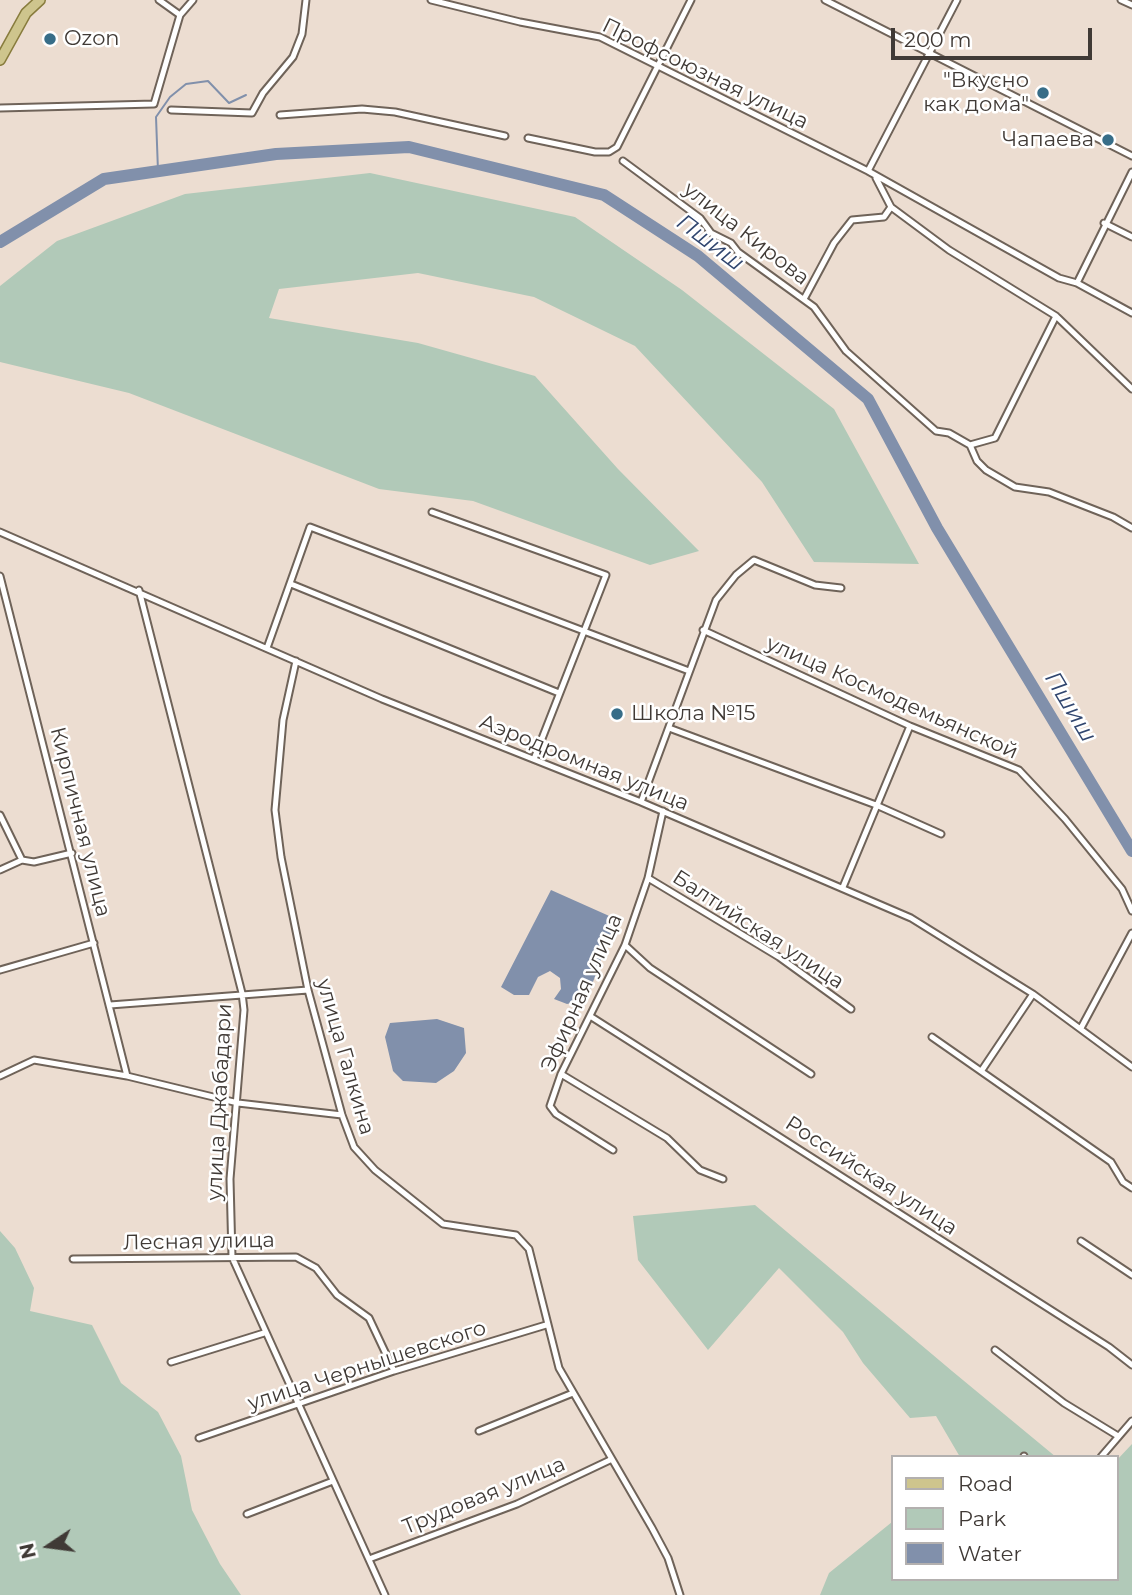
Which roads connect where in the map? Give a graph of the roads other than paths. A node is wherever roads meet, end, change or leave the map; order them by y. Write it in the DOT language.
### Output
graph roads {
  1 [pos="40,0"];
  2 [pos="159,0"];
  3 [pos="193,0"];
  4 [pos="306,0"];
  5 [pos="431,0"];
  6 [pos="691,0"];
  7 [pos="825,0"];
  8 [pos="957,0"];
  9 [pos="1121,0"];
  10 [pos="1132,5"];
  11 [pos="180,15"];
  12 [pos="929,52"];
  13 [pos="0,60"];
  14 [pos="657,67"];
  15 [pos="0,108"];
  16 [pos="171,110"];
  17 [pos="280,115"];
  18 [pos="505,136"];
  19 [pos="527,138"];
  20 [pos="1132,156"];
  21 [pos="623,161"];
  22 [pos="868,171"];
  23 [pos="1132,172"];
  24 [pos="875,178"];
  25 [pos="891,207"];
  26 [pos="1104,223"];
  27 [pos="1132,237"];
  28 [pos="1077,283"];
  29 [pos="804,299"];
  30 [pos="1132,313"];
  31 [pos="1056,316"];
  32 [pos="1132,390"];
  33 [pos="970,445"];
  34 [pos="432,512"];
  35 [pos="1132,528"];
  36 [pos="0,532"];
  37 [pos="0,576"];
  38 [pos="291,584"];
  39 [pos="841,588"];
  40 [pos="139,590"];
  41 [pos="586,629"];
  42 [pos="704,630"];
  43 [pos="267,648"];
  44 [pos="296,661"];
  45 [pos="690,671"];
  46 [pos="559,693"];
  47 [pos="910,726"];
  48 [pos="669,728"];
  49 [pos="534,759"];
  50 [pos="641,802"];
  51 [pos="876,805"];
  52 [pos="663,811"];
  53 [pos="0,815"];
  54 [pos="941,834"];
  55 [pos="72,852"];
  56 [pos="22,860"];
  57 [pos="0,870"];
  58 [pos="648,878"];
  59 [pos="843,887"];
  60 [pos="1132,911"];
  61 [pos="1132,933"];
  62 [pos="94,943"];
  63 [pos="625,945"];
  64 [pos="0,970"];
  65 [pos="309,990"];
  66 [pos="242,993"];
  67 [pos="1032,995"];
  68 [pos="110,1005"];
  69 [pos="851,1009"];
  70 [pos="590,1016"];
  71 [pos="1081,1028"];
  72 [pos="932,1037"];
  73 [pos="1132,1067"];
  74 [pos="982,1070"];
  75 [pos="561,1074"];
  76 [pos="811,1074"];
  77 [pos="0,1076"];
  78 [pos="127,1076"];
  79 [pos="238,1103"];
  80 [pos="342,1115"];
  81 [pos="613,1150"];
  82 [pos="723,1179"];
  83 [pos="1132,1188"];
  84 [pos="1081,1241"];
  85 [pos="232,1257"];
  86 [pos="73,1259"];
  87 [pos="1132,1275"];
  88 [pos="546,1325"];
  89 [pos="264,1333"];
  90 [pos="995,1350"];
  91 [pos="171,1362"];
  92 [pos="1132,1365"];
  93 [pos="394,1371"];
  94 [pos="573,1393"];
  95 [pos="298,1406"];
  96 [pos="1132,1421"];
  97 [pos="479,1431"];
  98 [pos="1118,1436"];
  99 [pos="199,1438"];
  100 [pos="1103,1455"];
  101 [pos="610,1460"];
  102 [pos="333,1481"];
  103 [pos="247,1514"];
  104 [pos="369,1559"];
  105 [pos="385,1595"];
  106 [pos="680,1595"];
  1 -- 13 [label="main road"];
  2 -- 11 [label="street"];
  3 -- 11 [label="street"];
  4 -- 16 [label="street"];
  5 -- 14 [label="street, Профсоюзная улица"];
  6 -- 14 [label="street"];
  7 -- 12 [label="street"];
  8 -- 12 [label="street"];
  9 -- 10 [label="street"];
  11 -- 15 [label="street"];
  12 -- 20 [label="street"];
  12 -- 22 [label="street"];
  14 -- 19 [label="street"];
  14 -- 22 [label="street, Профсоюзная улица"];
  17 -- 18 [label="street"];
  21 -- 29 [label="street, улица Кирова"];
  22 -- 24 [label="street, Профсоюзная улица"];
  23 -- 26 [label="street"];
  24 -- 25 [label="street, Профсоюзная улица"];
  24 -- 28 [label="street, Профсоюзная улица"];
  25 -- 29 [label="street"];
  25 -- 31 [label="street, Профсоюзная улица"];
  26 -- 27 [label="street"];
  26 -- 28 [label="street"];
  28 -- 30 [label="street, Профсоюзная улица"];
  29 -- 33 [label="street, улица Кирова"];
  31 -- 32 [label="street, Профсоюзная улица"];
  31 -- 33 [label="street"];
  33 -- 35 [label="street"];
  34 -- 41 [label="street"];
  36 -- 40 [label="street, Аэродромная улица"];
  37 -- 55 [label="street, Кирпичная улица"];
  38 -- 41 [label="street"];
  38 -- 43 [label="street"];
  38 -- 46 [label="street"];
  39 -- 42 [label="street"];
  40 -- 43 [label="street, Аэродромная улица"];
  40 -- 66 [label="street, улица Джабадари"];
  41 -- 45 [label="street"];
  41 -- 46 [label="street"];
  42 -- 45 [label="street"];
  42 -- 47 [label="street, улица Космодемьянской"];
  43 -- 44 [label="street, Аэродромная улица"];
  44 -- 49 [label="street, Аэродромная улица"];
  44 -- 65 [label="street, улица Галкина"];
  45 -- 48 [label="street"];
  46 -- 49 [label="street"];
  47 -- 51 [label="street"];
  47 -- 60 [label="street, улица Космодемьянской"];
  48 -- 50 [label="street"];
  48 -- 51 [label="street"];
  49 -- 50 [label="street, Аэродромная улица"];
  50 -- 52 [label="street, Аэродромная улица"];
  51 -- 54 [label="street"];
  51 -- 59 [label="street"];
  52 -- 58 [label="street, Эфирная улица"];
  52 -- 59 [label="street, Аэродромная улица"];
  53 -- 56 [label="street"];
  55 -- 56 [label="street"];
  55 -- 62 [label="street, Кирпичная улица"];
  56 -- 57 [label="street"];
  58 -- 63 [label="street, Эфирная улица"];
  58 -- 69 [label="street, Балтийская улица"];
  59 -- 67 [label="street, Аэродромная улица"];
  61 -- 71 [label="street"];
  62 -- 64 [label="street"];
  62 -- 68 [label="street, Кирпичная улица"];
  63 -- 70 [label="street, Эфирная улица"];
  63 -- 76 [label="street"];
  65 -- 66 [label="street"];
  65 -- 80 [label="street, улица Галкина"];
  66 -- 68 [label="street"];
  66 -- 79 [label="street, улица Джабадари"];
  67 -- 71 [label="street, Аэродромная улица"];
  67 -- 74 [label="street"];
  68 -- 78 [label="street, Кирпичная улица"];
  70 -- 75 [label="street, Эфирная улица"];
  70 -- 92 [label="street, Российская улица"];
  71 -- 73 [label="street, Аэродромная улица"];
  72 -- 74 [label="street"];
  74 -- 83 [label="street"];
  75 -- 81 [label="street, Эфирная улица"];
  75 -- 82 [label="street"];
  77 -- 78 [label="street"];
  78 -- 79 [label="street"];
  79 -- 80 [label="street"];
  79 -- 85 [label="street, улица Джабадари"];
  80 -- 88 [label="street, улица Галкина"];
  84 -- 87 [label="street"];
  85 -- 86 [label="street, Лесная улица"];
  85 -- 89 [label="street, улица Джабадари"];
  85 -- 93 [label="street, Лесная улица"];
  88 -- 93 [label="street, улица Чернышевского"];
  88 -- 94 [label="street, улица Галкина"];
  89 -- 91 [label="street"];
  89 -- 95 [label="street, улица Джабадари"];
  90 -- 98 [label="street"];
  93 -- 95 [label="street, улица Чернышевского"];
  94 -- 97 [label="street"];
  94 -- 101 [label="street, улица Галкина"];
  95 -- 99 [label="street, улица Чернышевского"];
  95 -- 102 [label="street, улица Джабадари"];
  96 -- 98 [label="street"];
  98 -- 100 [label="street"];
  101 -- 104 [label="street, Трудовая улица"];
  101 -- 106 [label="street, улица Галкина"];
  102 -- 103 [label="street"];
  102 -- 104 [label="street, улица Джабадари"];
  104 -- 105 [label="street, улица Джабадари"];
}
